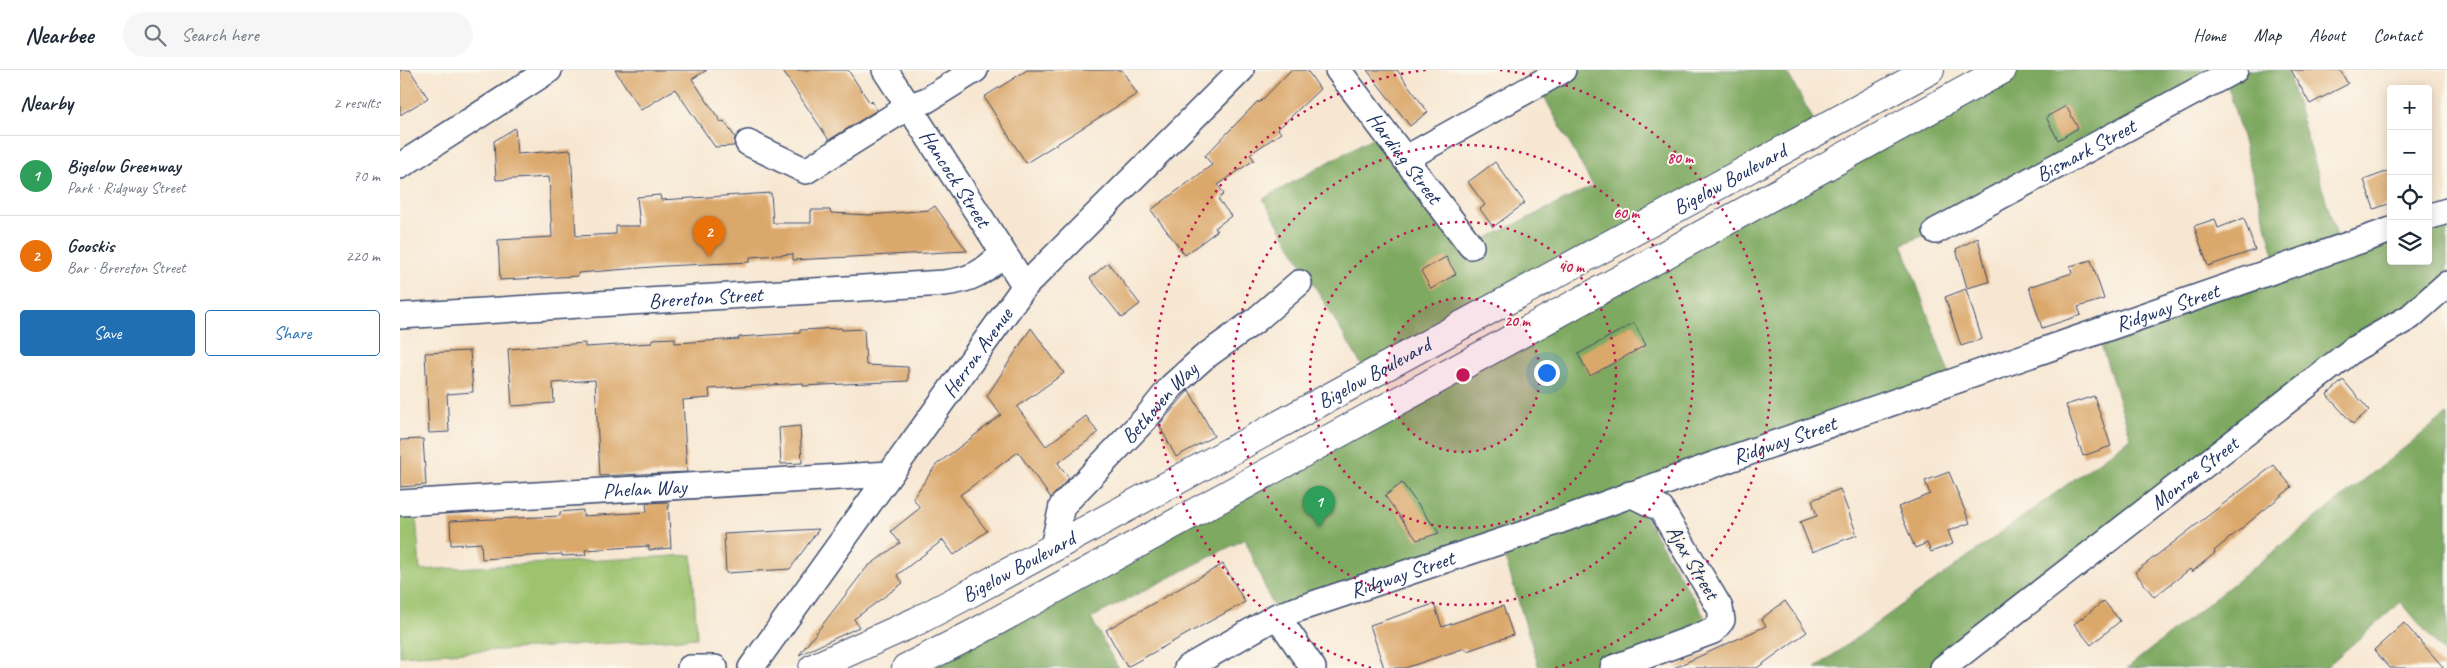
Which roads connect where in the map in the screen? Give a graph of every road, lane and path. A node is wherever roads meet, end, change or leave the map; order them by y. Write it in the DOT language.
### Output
graph roads {
  1 [pos="549,70"];
  2 [pos="885,70"];
  3 [pos="975,70"];
  4 [pos="1241,70"];
  5 [pos="1338,70"];
  6 [pos="1563,70"];
  7 [pos="1930,70"];
  8 [pos="2002,70"];
  9 [pos="2234,70"];
  10 [pos="908,107"];
  11 [pos="748,142"];
  12 [pos="1405,159"];
  13 [pos="400,166"];
  14 [pos="2447,211"];
  15 [pos="2432,216"];
  16 [pos="1936,231"];
  17 [pos="2387,231"];
  18 [pos="1471,246"];
  19 [pos="1003,253"];
  20 [pos="1299,283"];
  21 [pos="2447,284"];
  22 [pos="1025,286"];
  23 [pos="400,316"];
  24 [pos="890,474"];
  25 [pos="1630,494"];
  26 [pos="400,503"];
  27 [pos="1053,547"];
  28 [pos="1277,616"];
  29 [pos="745,667"];
  30 [pos="690,668"];
  31 [pos="715,668"];
  32 [pos="813,668"];
  33 [pos="906,668"];
  34 [pos="1187,668"];
  35 [pos="1313,668"];
  36 [pos="1613,668"];
  37 [pos="1943,668"];
  1 -- 13 [label="street"];
  2 -- 10 [label="street, Hancock Street"];
  3 -- 10 [label="street"];
  4 -- 22 [label="street, Herron Avenue"];
  5 -- 12 [label="street, Harding Street"];
  6 -- 12 [label="street"];
  7 -- 27 [label="main road, Bigelow Boulevard"];
  8 -- 33 [label="main road, Bigelow Boulevard"];
  9 -- 16 [label="street, Bismark Street"];
  10 -- 11 [label="street"];
  10 -- 19 [label="street, Hancock Street"];
  12 -- 18 [label="street, Harding Street"];
  14 -- 15 [label="street"];
  17 -- 25 [label="street, Ridgway Street"];
  19 -- 22 [label="street, Hancock Street"];
  19 -- 23 [label="street, Brereton Street"];
  20 -- 27 [label="street, Bethoven Way"];
  21 -- 37 [label="street, Monroe Street"];
  22 -- 24 [label="street, Herron Avenue"];
  24 -- 26 [label="street, Phelan Way"];
  24 -- 29 [label="street, Herron Avenue"];
  25 -- 28 [label="street, Ridgway Street"];
  25 -- 36 [label="street, Ajax Street"];
  27 -- 32 [label="main road, Bigelow Boulevard"];
  28 -- 34 [label="street, Ridgway Street"];
  28 -- 35 [label="street"];
  30 -- 31 [label="street"];
}
